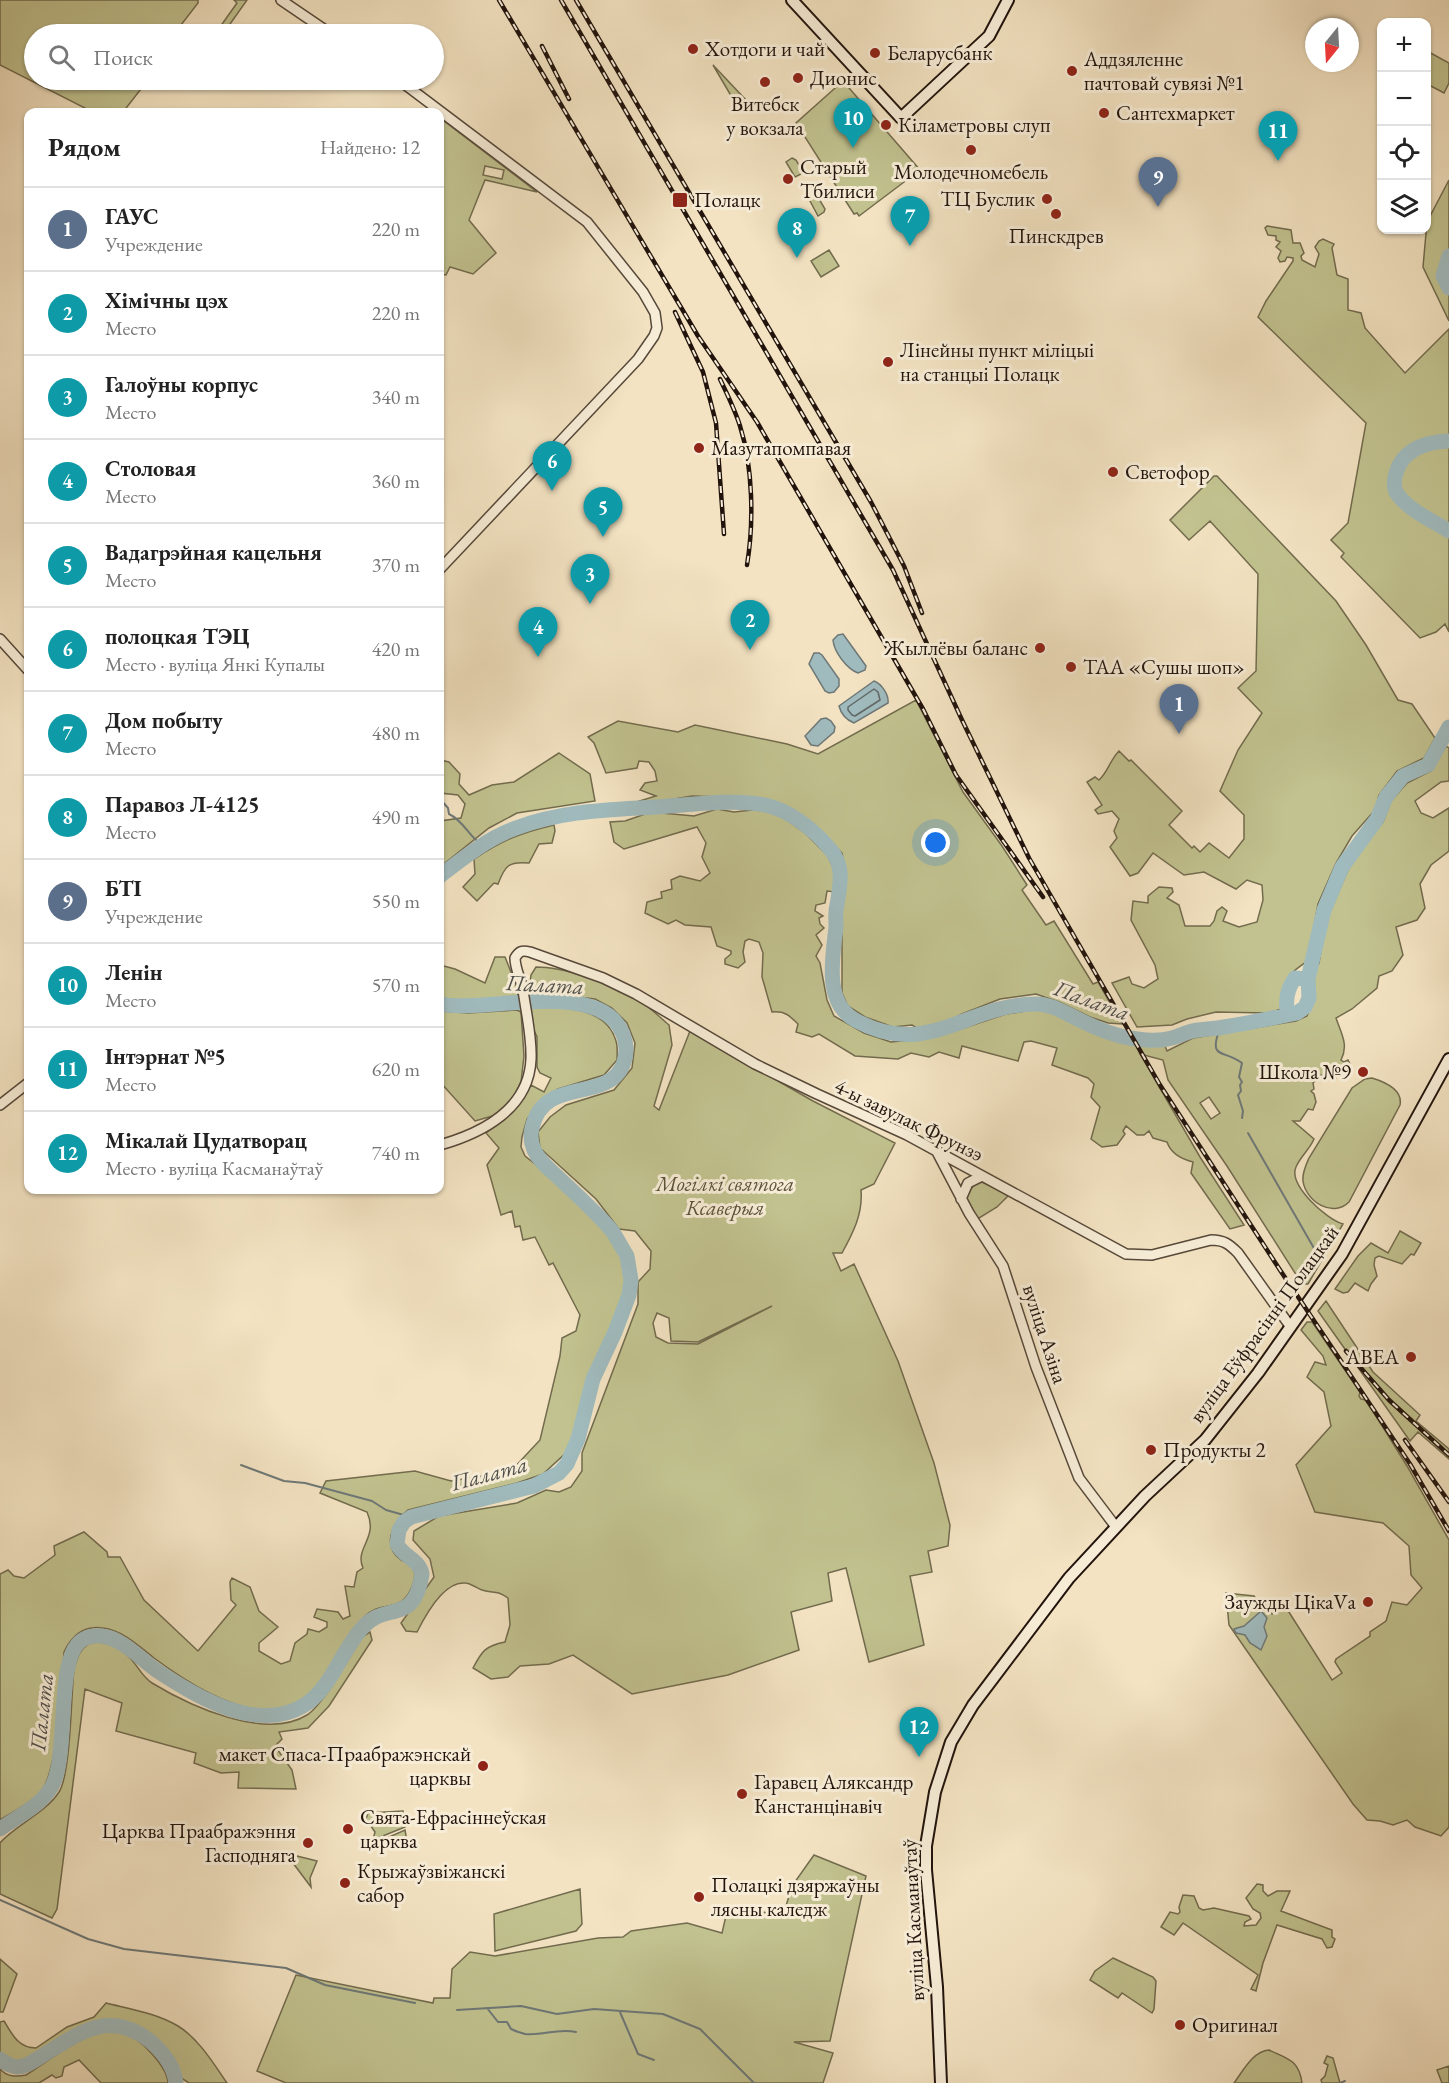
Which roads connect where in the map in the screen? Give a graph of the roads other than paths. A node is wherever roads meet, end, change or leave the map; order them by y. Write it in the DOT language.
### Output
graph roads {
  1 [pos="281,0"];
  2 [pos="792,0"];
  3 [pos="1008,0"];
  4 [pos="316,24"];
  5 [pos="412,90"];
  6 [pos="436,108"];
  7 [pos="444,114"];
  8 [pos="444,566"];
  9 [pos="0,639"];
  10 [pos="24,666"];
  11 [pos="1449,1059"];
  12 [pos="24,1086"];
  13 [pos="0,1105"];
  14 [pos="444,1144"];
  15 [pos="937,1152"];
  16 [pos="982,1176"];
  17 [pos="961,1199"];
  18 [pos="1290,1326"];
  19 [pos="1116,1527"];
  20 [pos="960,1724"];
  21 [pos="941,2083"];
  1 -- 4 [label="street"];
  2 -- 3 [label="main road"];
  5 -- 6 [label="street"];
  7 -- 8 [label="street"];
  9 -- 10 [label="street"];
  11 -- 18 [label="main road, вуліца Еўфрасінні Полацкай"];
  12 -- 13 [label="street"];
  14 -- 15 [label="street, 4-ы завулак Фрунзэ"];
  15 -- 16 [label="street, 4-ы завулак Фрунзэ"];
  15 -- 17 [label="street, вуліца Азіна"];
  16 -- 17 [label="street"];
  16 -- 18 [label="street, 4-ы завулак Фрунзэ"];
  17 -- 19 [label="street, вуліца Азіна"];
  18 -- 19 [label="main road, вуліца Еўфрасінні Полацкай"];
  19 -- 20 [label="main road, вуліца Еўфрасінні Полацкай"];
  20 -- 21 [label="main road, вуліца Касманаўтаў"];
}
